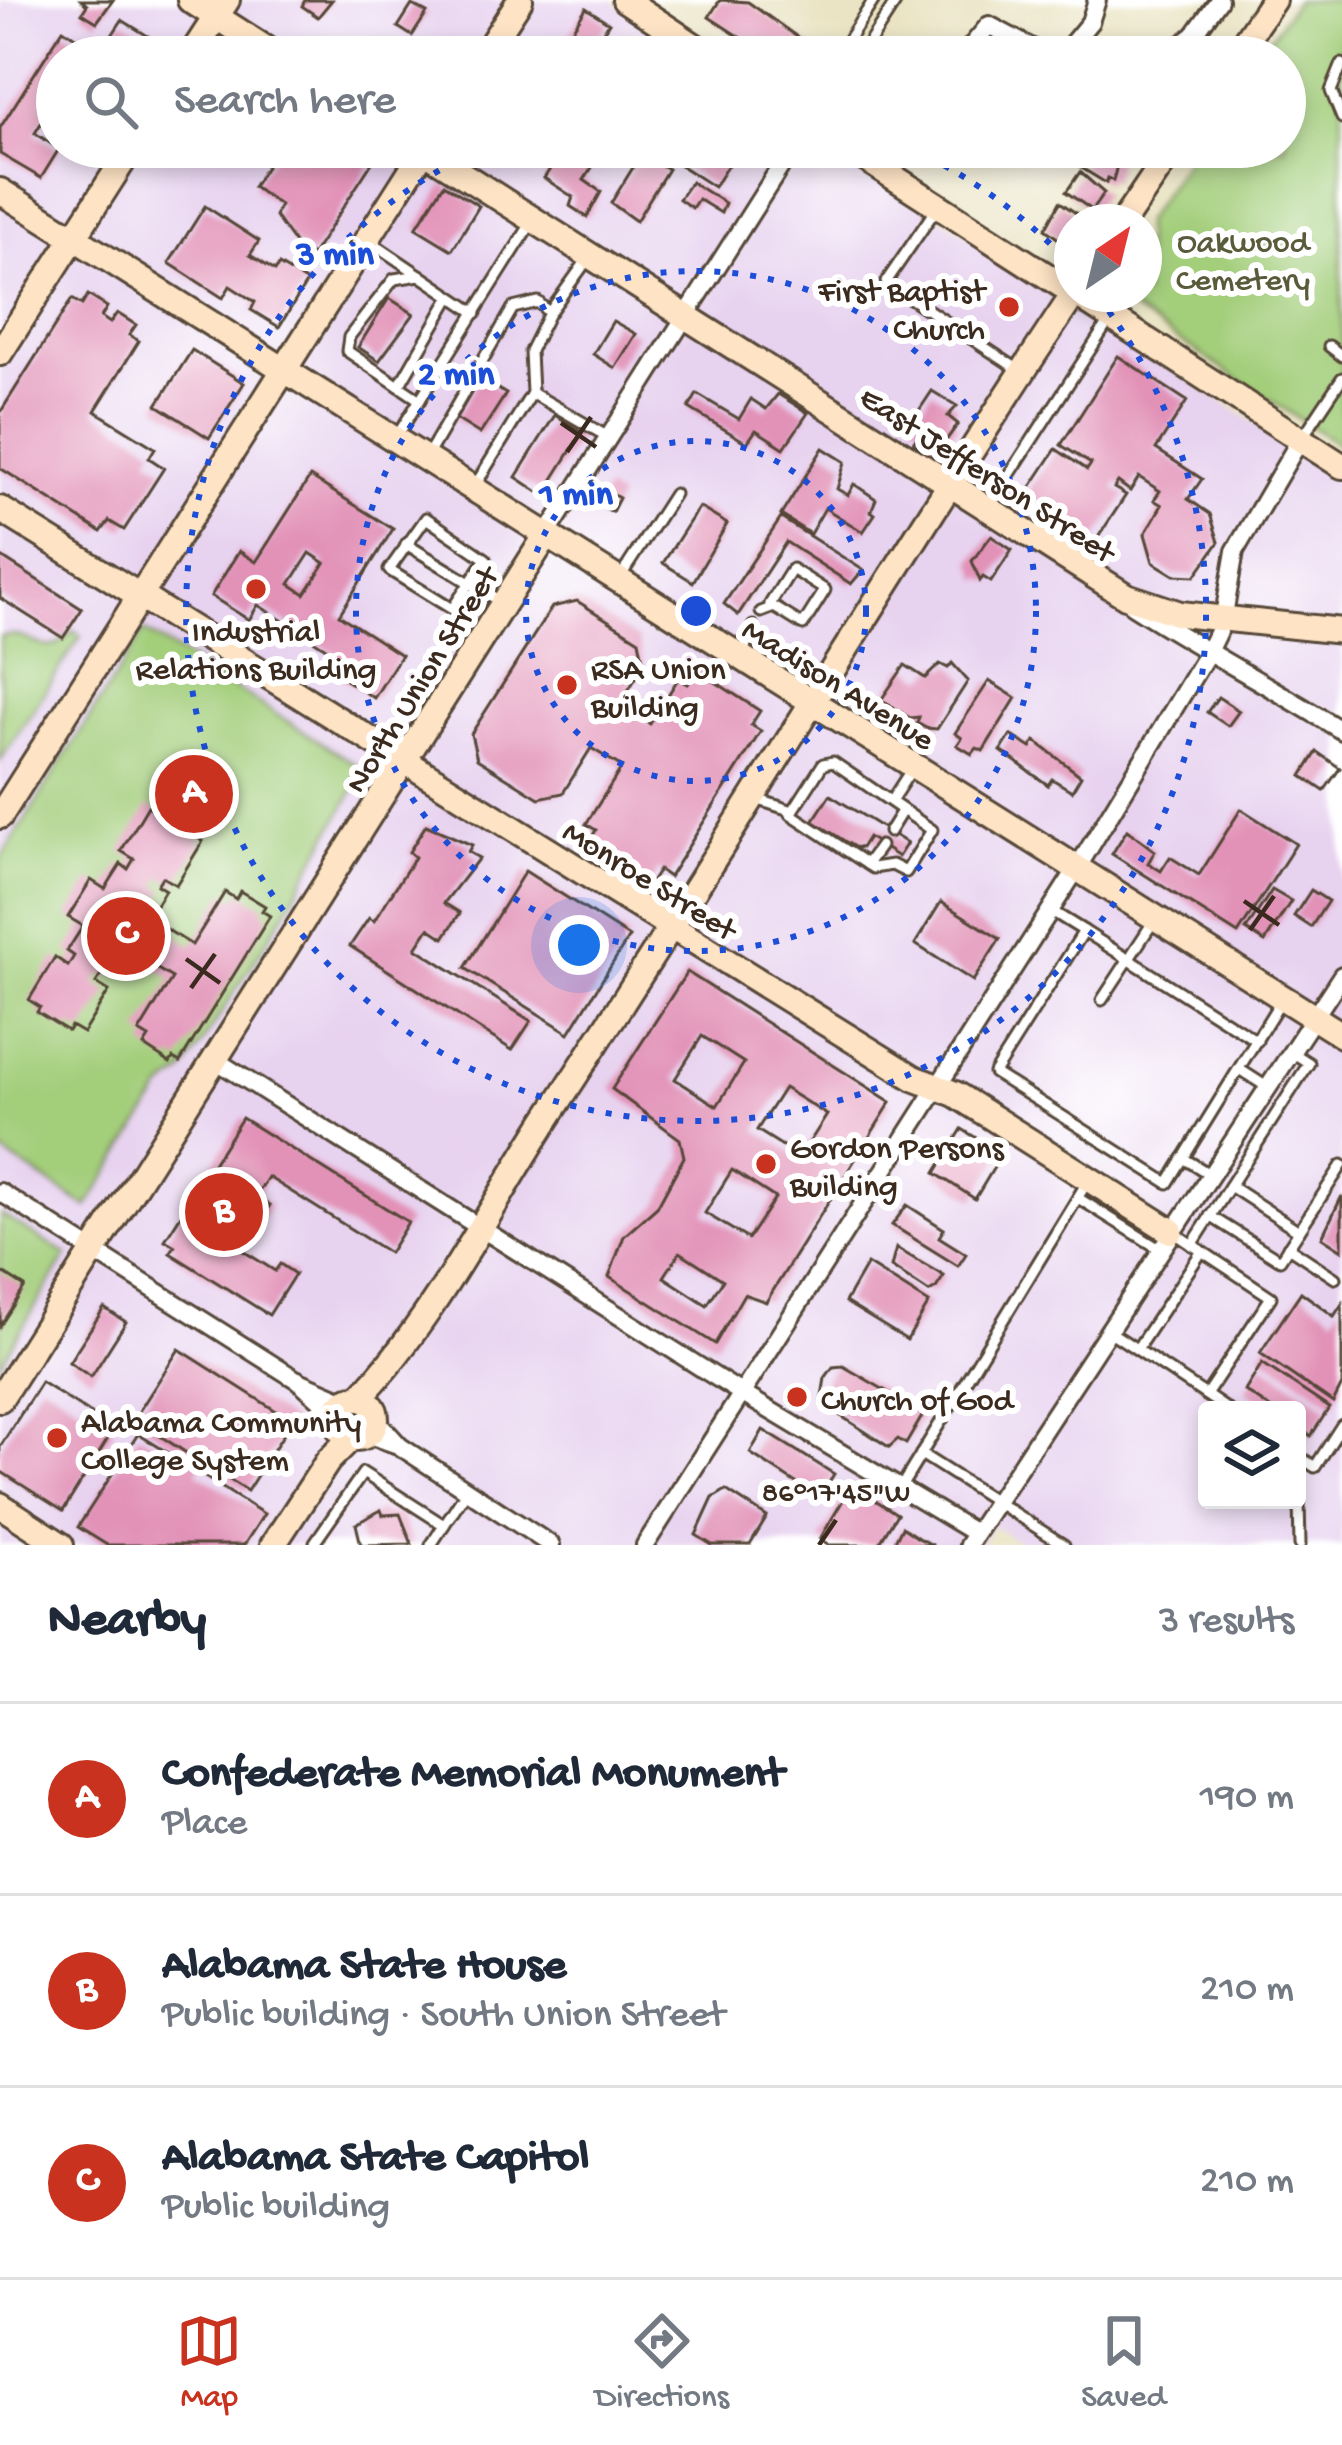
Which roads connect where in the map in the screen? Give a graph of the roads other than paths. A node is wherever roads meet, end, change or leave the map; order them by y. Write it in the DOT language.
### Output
graph roads {
  1 [pos="190,0"];
  2 [pos="520,0"];
  3 [pos="625,0"];
  4 [pos="874,0"];
  5 [pos="897,0"];
  6 [pos="1097,0"];
  7 [pos="1219,0"];
  8 [pos="1273,0"];
  9 [pos="221,8"];
  10 [pos="203,36"];
  11 [pos="254,36"];
  12 [pos="497,36"];
  13 [pos="679,36"];
  14 [pos="851,36"];
  15 [pos="874,36"];
  16 [pos="980,36"];
  17 [pos="1001,36"];
  18 [pos="1078,36"];
  19 [pos="1193,36"];
  20 [pos="1248,36"];
  21 [pos="1342,64"];
  22 [pos="1342,118"];
  23 [pos="118,168"];
  24 [pos="411,168"];
  25 [pos="454,168"];
  26 [pos="780,168"];
  27 [pos="879,168"];
  28 [pos="1160,168"];
  29 [pos="0,191"];
  30 [pos="1135,204"];
  31 [pos="938,207"];
  32 [pos="534,220"];
  33 [pos="74,237"];
  34 [pos="367,239"];
  35 [pos="590,256"];
  36 [pos="420,275"];
  37 [pos="1054,281"];
  38 [pos="451,296"];
  39 [pos="1062,312"];
  40 [pos="1102,312"];
  41 [pos="476,313"];
  42 [pos="549,313"];
  43 [pos="685,316"];
  44 [pos="1112,318"];
  45 [pos="1329,346"];
  46 [pos="0,353"];
  47 [pos="1342,356"];
  48 [pos="283,369"];
  49 [pos="1022,372"];
  50 [pos="1342,378"];
  51 [pos="399,386"];
  52 [pos="532,393"];
  53 [pos="420,400"];
  54 [pos="608,437"];
  55 [pos="394,440"];
  56 [pos="1300,440"];
  57 [pos="425,460"];
  58 [pos="1342,466"];
  59 [pos="950,482"];
  60 [pos="473,489"];
  61 [pos="674,494"];
  62 [pos="988,508"];
  63 [pos="0,509"];
  64 [pos="546,536"];
  65 [pos="406,544"];
  66 [pos="1087,572"];
  67 [pos="618,581"];
  68 [pos="473,585"];
  69 [pos="137,595"];
  70 [pos="503,604"];
  71 [pos="770,612"];
  72 [pos="1223,621"];
  73 [pos="753,626"];
  74 [pos="1342,631"];
  75 [pos="763,633"];
  76 [pos="745,649"];
  77 [pos="1207,653"];
  78 [pos="810,702"];
  79 [pos="1342,731"];
  80 [pos="406,762"];
  81 [pos="913,767"];
  82 [pos="750,797"];
  83 [pos="891,801"];
  84 [pos="793,811"];
  85 [pos="902,812"];
  86 [pos="0,815"];
  87 [pos="889,832"];
  88 [pos="880,846"];
  89 [pos="867,864"];
  90 [pos="1076,870"];
  91 [pos="1050,910"];
  92 [pos="1155,919"];
  93 [pos="669,928"];
  94 [pos="1084,931"];
  95 [pos="1129,960"];
  96 [pos="1342,975"];
  97 [pos="1283,998"];
  98 [pos="1102,1000"];
  99 [pos="1312,1016"];
  100 [pos="1342,1035"];
  101 [pos="1256,1041"];
  102 [pos="1290,1051"];
  103 [pos="217,1061"];
  104 [pos="1239,1069"];
  105 [pos="936,1088"];
  106 [pos="1267,1088"];
  107 [pos="1183,1158"];
  108 [pos="1342,1165"];
  109 [pos="1211,1175"];
  110 [pos="1230,1186"];
  111 [pos="1083,1188"];
  112 [pos="0,1192"];
  113 [pos="1210,1216"];
  114 [pos="480,1227"];
  115 [pos="1299,1231"];
  116 [pos="1180,1244"];
  117 [pos="1288,1247"];
  118 [pos="95,1252"];
  119 [pos="1335,1278"];
  120 [pos="1106,1329"];
  121 [pos="1137,1349"];
  122 [pos="741,1393"];
  123 [pos="1206,1395"];
  124 [pos="0,1399"];
  125 [pos="1215,1401"];
  126 [pos="355,1417"];
  127 [pos="1342,1425"];
  128 [pos="921,1454"];
  129 [pos="1306,1461"];
  130 [pos="901,1488"];
  131 [pos="466,1490"];
  132 [pos="995,1502"];
  133 [pos="0,1505"];
  134 [pos="1299,1509"];
  135 [pos="287,1522"];
  136 [pos="444,1525"];
  137 [pos="972,1539"];
  138 [pos="318,1544"];
  139 [pos="61,1545"];
  140 [pos="273,1545"];
  141 [pos="431,1545"];
  142 [pos="551,1545"];
  143 [pos="645,1545"];
  144 [pos="1064,1545"];
  145 [pos="1300,1545"];
  1 -- 9 [label="main road"];
  2 -- 12 [label="main road"];
  3 -- 13 [label="main road"];
  4 -- 14 [label="lane"];
  5 -- 15 [label="lane"];
  6 -- 18 [label="street"];
  7 -- 19 [label="street"];
  8 -- 20 [label="main road"];
  9 -- 10 [label="main road"];
  9 -- 11 [label="main road"];
  16 -- 17 [label="street"];
  21 -- 22 [label="lane"];
  23 -- 33 [label="main road"];
  24 -- 34 [label="main road"];
  25 -- 32 [label="main road, East Jefferson Street"];
  26 -- 43 [label="street, North Union Street"];
  27 -- 31 [label="main road"];
  28 -- 30 [label="main road"];
  29 -- 33 [label="main road, Madison Avenue"];
  31 -- 37 [label="main road"];
  31 -- 49 [label="lane"];
  32 -- 35 [label="main road, East Jefferson Street"];
  32 -- 41 [label="lane"];
  33 -- 46 [label="main road"];
  33 -- 48 [label="main road, Madison Avenue"];
  34 -- 36 [label="lane"];
  34 -- 48 [label="main road"];
  35 -- 42 [label="lane"];
  35 -- 43 [label="main road, East Jefferson Street"];
  36 -- 38 [label="lane"];
  36 -- 51 [label="lane"];
  38 -- 41 [label="lane"];
  38 -- 51 [label="lane"];
  39 -- 49 [label="main road"];
  40 -- 44 [label="main road"];
  41 -- 53 [label="lane"];
  42 -- 52 [label="lane"];
  42 -- 57 [label="lane"];
  43 -- 54 [label="street, North Union Street"];
  43 -- 59 [label="main road, East Jefferson Street"];
  44 -- 56 [label="main road"];
  44 -- 62 [label="lane"];
  45 -- 47 [label="lane"];
  48 -- 55 [label="main road, Madison Avenue"];
  48 -- 69 [label="main road"];
  49 -- 59 [label="main road"];
  50 -- 56 [label="lane"];
  51 -- 53 [label="lane"];
  52 -- 54 [label="lane"];
  52 -- 60 [label="lane"];
  53 -- 55 [label="lane"];
  54 -- 64 [label="street, North Union Street"];
  55 -- 57 [label="main road, Madison Avenue"];
  56 -- 58 [label="main road"];
  56 -- 72 [label="street"];
  57 -- 60 [label="main road, Madison Avenue"];
  59 -- 62 [label="main road, East Jefferson Street"];
  59 -- 78 [label="main road"];
  60 -- 64 [label="main road, Madison Avenue"];
  61 -- 67 [label="lane"];
  62 -- 66 [label="main road, East Jefferson Street"];
  63 -- 69 [label="main road, Monroe Street"];
  64 -- 67 [label="main road, Madison Avenue"];
  64 -- 70 [label="main road, North Union Street"];
  65 -- 68 [label="lane"];
  65 -- 68 [label="lane"];
  65 -- 68 [label="lane"];
  66 -- 72 [label="main road"];
  66 -- 77 [label="street, East Jefferson Street"];
  67 -- 76 [label="main road, Madison Avenue"];
  68 -- 70 [label="lane"];
  69 -- 80 [label="main road, Monroe Street"];
  69 -- 86 [label="main road"];
  70 -- 80 [label="main road, North Union Street"];
  71 -- 71 [label="lane"];
  72 -- 74 [label="main road"];
  72 -- 77 [label="street"];
  73 -- 76 [label="lane"];
  75 -- 76 [label="lane"];
  76 -- 78 [label="main road, Madison Avenue"];
  77 -- 79 [label="street, East Jefferson Street"];
  77 -- 90 [label="street"];
  78 -- 81 [label="main road, Madison Avenue"];
  78 -- 82 [label="main road"];
  80 -- 93 [label="main road, Monroe Street"];
  80 -- 103 [label="main road, North Union Street"];
  81 -- 83 [label="lane"];
  81 -- 90 [label="main road, Madison Avenue"];
  82 -- 84 [label="lane"];
  82 -- 93 [label="main road"];
  83 -- 84 [label="lane"];
  83 -- 85 [label="lane"];
  84 -- 89 [label="lane"];
  85 -- 87 [label="lane"];
  85 -- 89 [label="lane"];
  88 -- 89 [label="lane"];
  90 -- 91 [label="street"];
  90 -- 92 [label="main road, Madison Avenue"];
  91 -- 94 [label="lane"];
  91 -- 105 [label="street"];
  92 -- 95 [label="lane"];
  92 -- 97 [label="main road, Madison Avenue"];
  93 -- 105 [label="main road, Monroe Street"];
  93 -- 114 [label="main road"];
  94 -- 95 [label="lane"];
  94 -- 107 [label="lane"];
  95 -- 98 [label="lane"];
  95 -- 101 [label="lane"];
  96 -- 99 [label="street"];
  97 -- 99 [label="main road, Madison Avenue"];
  97 -- 101 [label="lane"];
  99 -- 100 [label="main road, Madison Avenue"];
  99 -- 102 [label="street"];
  101 -- 104 [label="lane"];
  102 -- 106 [label="street"];
  102 -- 110 [label="lane"];
  103 -- 114 [label="street"];
  103 -- 118 [label="main road, North Union Street"];
  104 -- 106 [label="lane"];
  104 -- 107 [label="lane"];
  105 -- 111 [label="main road, Monroe Street"];
  105 -- 122 [label="street"];
  106 -- 109 [label="street"];
  107 -- 109 [label="lane"];
  108 -- 115 [label="lane"];
  109 -- 116 [label="street"];
  110 -- 113 [label="lane"];
  110 -- 115 [label="lane"];
  111 -- 116 [label="main road, Monroe Street"];
  111 -- 128 [label="lane"];
  112 -- 118 [label="street"];
  113 -- 116 [label="lane"];
  113 -- 117 [label="lane"];
  114 -- 122 [label="street"];
  114 -- 126 [label="main road"];
  115 -- 117 [label="lane"];
  116 -- 120 [label="street"];
  116 -- 121 [label="lane"];
  116 -- 123 [label="lane, Monroe Street"];
  117 -- 119 [label="lane"];
  118 -- 124 [label="main road, North Union Street"];
  118 -- 126 [label="street"];
  120 -- 121 [label="lane"];
  120 -- 132 [label="street"];
  121 -- 123 [label="lane"];
  122 -- 130 [label="street"];
  122 -- 143 [label="street"];
  123 -- 125 [label="lane"];
  126 -- 131 [label="street"];
  126 -- 135 [label="main road"];
  127 -- 129 [label="lane"];
  128 -- 130 [label="lane"];
  128 -- 132 [label="lane"];
  130 -- 137 [label="street"];
  131 -- 136 [label="lane"];
  131 -- 142 [label="street"];
  132 -- 137 [label="street"];
  132 -- 144 [label="lane"];
  133 -- 139 [label="main road"];
  134 -- 145 [label="lane"];
  135 -- 138 [label="lane"];
  135 -- 140 [label="main road"];
  136 -- 138 [label="lane"];
  136 -- 141 [label="lane"];
}
